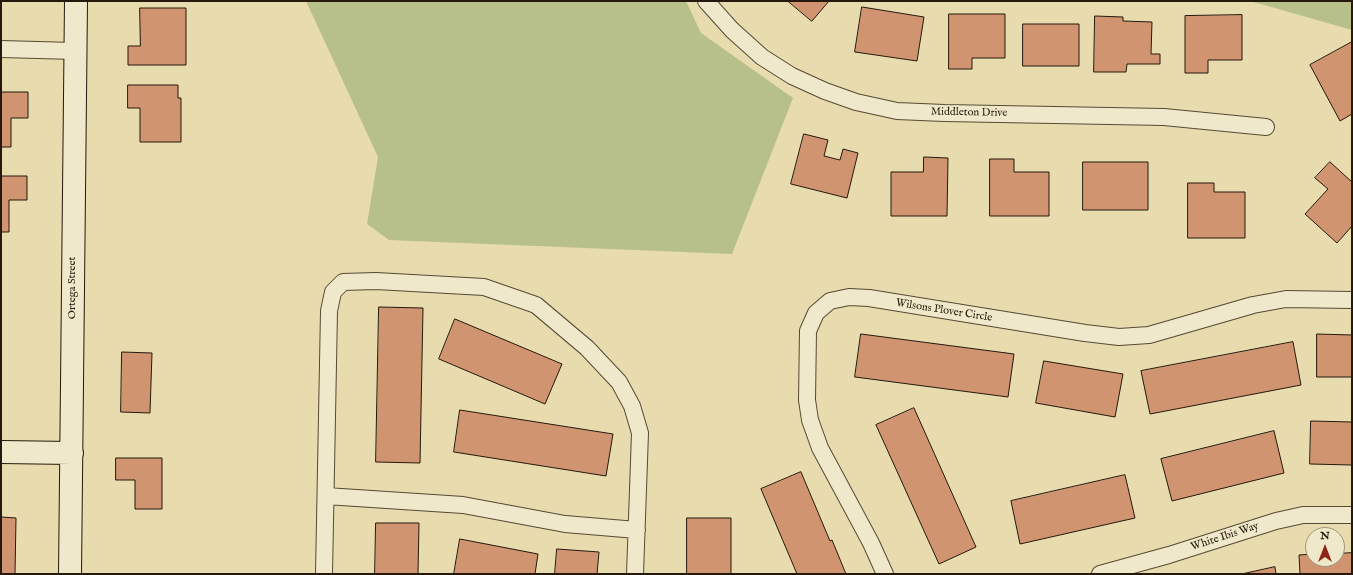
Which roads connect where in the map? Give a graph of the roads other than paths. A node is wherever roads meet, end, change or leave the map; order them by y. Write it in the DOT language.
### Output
graph roads {
  1 [pos="76,1"];
  2 [pos="706,1"];
  3 [pos="1,49"];
  4 [pos="75,51"];
  5 [pos="1266,127"];
  6 [pos="1352,300"];
  7 [pos="1,452"];
  8 [pos="72,454"];
  9 [pos="326,496"];
  10 [pos="1352,515"];
  11 [pos="637,530"];
  12 [pos="70,574"];
  13 [pos="324,574"];
  14 [pos="635,574"];
  15 [pos="885,574"];
  16 [pos="1100,574"];
  1 -- 4 [label="street, Ortega Street"];
  2 -- 5 [label="street, Middleton Drive"];
  3 -- 4 [label="street"];
  4 -- 8 [label="street, Ortega Street"];
  6 -- 15 [label="street, Wilsons Plover Circle"];
  7 -- 8 [label="street"];
  8 -- 12 [label="street, Ortega Street"];
  9 -- 11 [label="street"];
  9 -- 11 [label="street"];
  9 -- 13 [label="street"];
  10 -- 16 [label="street, White Ibis Way"];
  11 -- 14 [label="street"];
}
